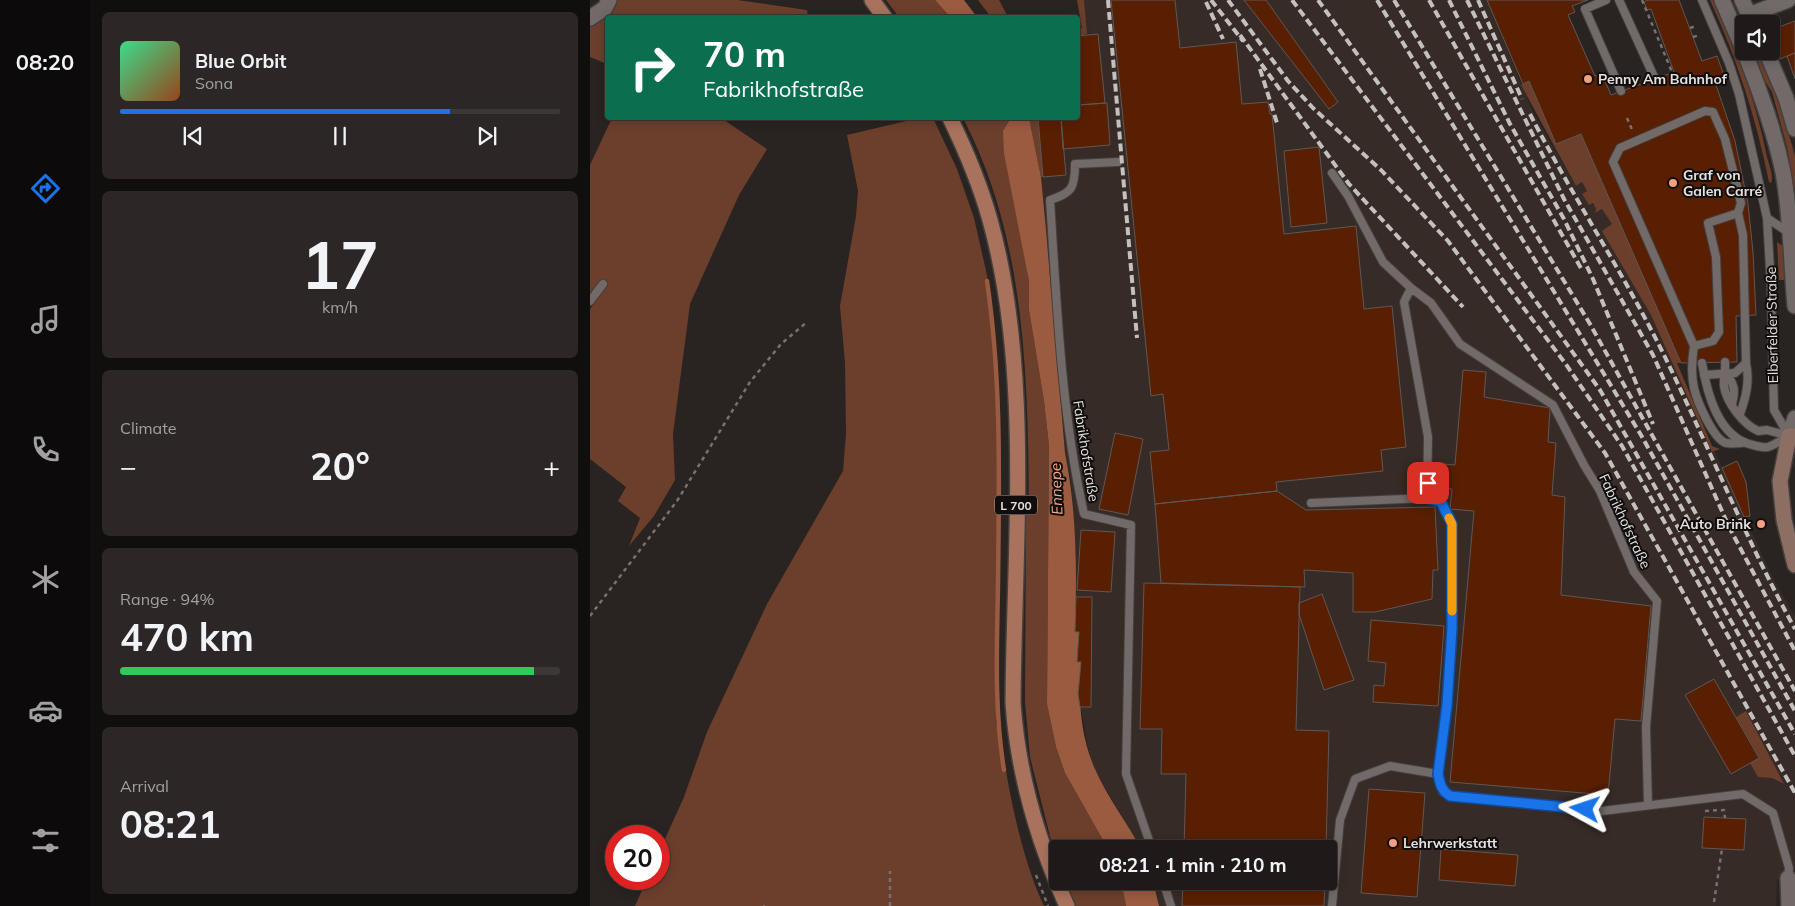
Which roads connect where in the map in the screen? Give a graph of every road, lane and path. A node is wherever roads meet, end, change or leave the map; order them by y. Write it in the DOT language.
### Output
graph roads {
  1 [pos="609,0"];
  2 [pos="872,0"];
  3 [pos="1606,0"];
  4 [pos="1619,0"];
  5 [pos="1642,0"];
  6 [pos="1702,0"];
  7 [pos="1722,0"];
  8 [pos="1742,0"];
  9 [pos="1788,0"];
  10 [pos="883,15"];
  11 [pos="1749,15"];
  12 [pos="1759,15"];
  13 [pos="590,18"];
  14 [pos="1696,26"];
  15 [pos="1690,28"];
  16 [pos="1735,30"];
  17 [pos="1700,35"];
  18 [pos="1693,37"];
  19 [pos="1747,60"];
  20 [pos="1770,60"];
  21 [pos="1672,72"];
  22 [pos="1655,79"];
  23 [pos="1621,91"];
  24 [pos="951,120"];
  25 [pos="1795,129"];
  26 [pos="1118,162"];
  27 [pos="1332,173"];
  28 [pos="1738,213"];
  29 [pos="1766,218"];
  30 [pos="1793,233"];
  31 [pos="604,284"];
  32 [pos="1411,288"];
  33 [pos="590,301"];
  34 [pos="1795,306"];
  35 [pos="807,322"];
  36 [pos="1694,346"];
  37 [pos="1725,362"];
  38 [pos="1702,363"];
  39 [pos="1746,363"];
  40 [pos="1726,373"];
  41 [pos="1704,375"];
  42 [pos="1740,414"];
  43 [pos="1795,418"];
  44 [pos="1793,440"];
  45 [pos="1742,443"];
  46 [pos="1427,498"];
  47 [pos="1311,503"];
  48 [pos="1795,565"];
  49 [pos="590,616"];
  50 [pos="1438,774"];
  51 [pos="1648,805"];
  52 [pos="1149,840"];
  53 [pos="1722,849"];
  54 [pos="890,871"];
  55 [pos="1788,878"];
  56 [pos="1038,881"];
  57 [pos="1166,890"];
  58 [pos="1714,902"];
  59 [pos="890,906"];
  60 [pos="1048,906"];
  61 [pos="1067,906"];
  62 [pos="1172,906"];
  63 [pos="1332,906"];
  64 [pos="1789,906"];
  1 -- 13 [label="street"];
  2 -- 10 [label="main road"];
  3 -- 23 [label="lane"];
  4 -- 22 [label="lane"];
  5 -- 21 [label="path"];
  6 -- 29 [label="lane, Elberfelder Straße"];
  7 -- 16 [label="street, Elberfelder Straße"];
  8 -- 11 [label="street"];
  9 -- 12 [label="street"];
  14 -- 15 [label="path"];
  17 -- 18 [label="path"];
  19 -- 30 [label="street, Elberfelder Straße"];
  20 -- 25 [label="street"];
  24 -- 61 [label="main road, L 700"];
  26 -- 52 [label="lane, Fabrikhofstraße"];
  27 -- 32 [label="lane, Fabrikhofstraße"];
  28 -- 36 [label="lane"];
  28 -- 36 [label="lane"];
  28 -- 39 [label="lane"];
  29 -- 30 [label="lane"];
  29 -- 44 [label="lane, Elberfelder Straße"];
  30 -- 34 [label="street, Elberfelder Straße"];
  31 -- 33 [label="lane"];
  32 -- 46 [label="lane"];
  32 -- 51 [label="lane, Fabrikhofstraße"];
  35 -- 49 [label="path"];
  36 -- 45 [label="lane"];
  37 -- 40 [label="lane"];
  38 -- 41 [label="lane"];
  39 -- 40 [label="lane"];
  39 -- 42 [label="lane"];
  40 -- 41 [label="lane"];
  40 -- 42 [label="lane"];
  41 -- 45 [label="lane"];
  42 -- 44 [label="lane"];
  43 -- 44 [label="street"];
  44 -- 45 [label="lane"];
  44 -- 48 [label="main road"];
  46 -- 47 [label="lane"];
  46 -- 50 [label="lane"];
  50 -- 51 [label="lane"];
  50 -- 63 [label="lane"];
  51 -- 55 [label="lane"];
  53 -- 58 [label="path"];
  54 -- 59 [label="path"];
  55 -- 64 [label="street"];
  56 -- 60 [label="path"];
  57 -- 62 [label="lane"];
}
